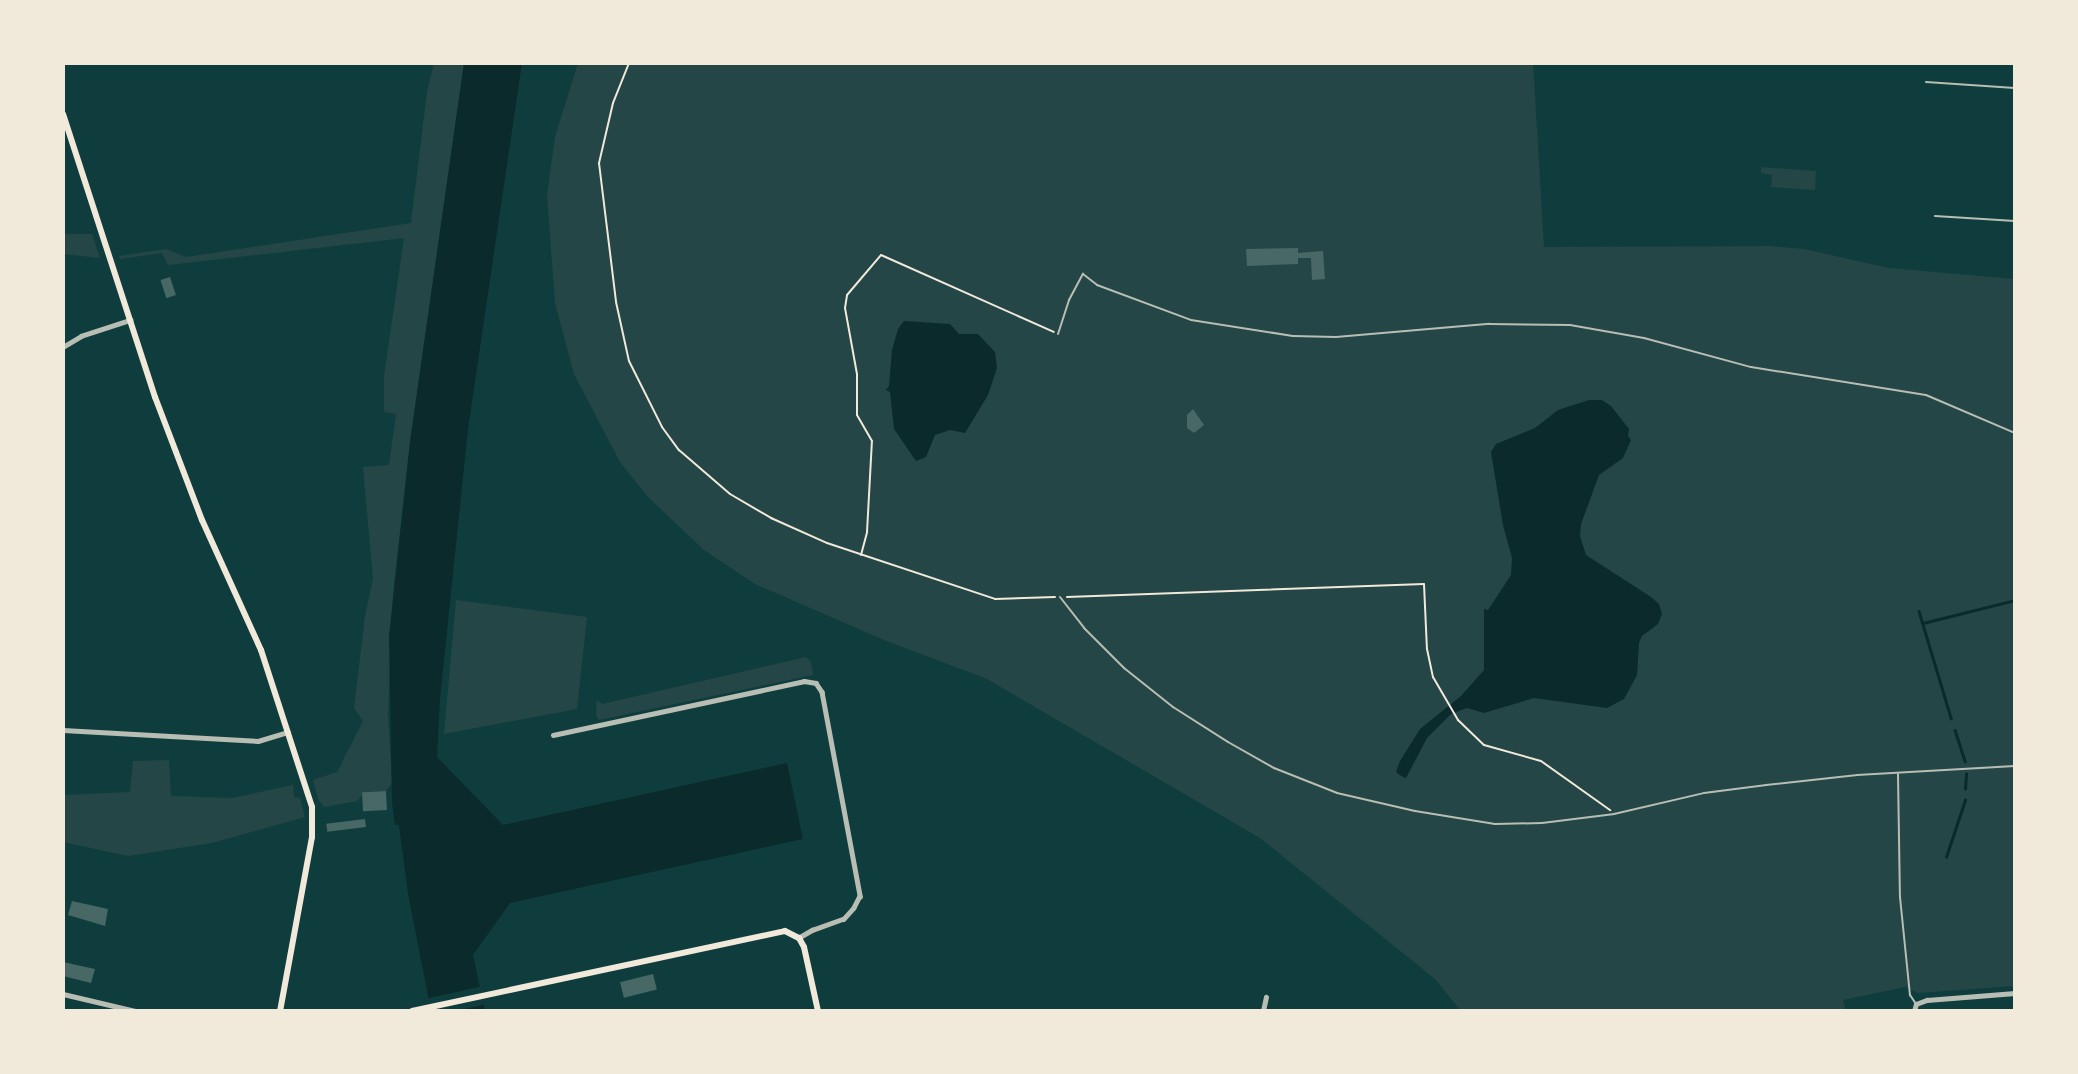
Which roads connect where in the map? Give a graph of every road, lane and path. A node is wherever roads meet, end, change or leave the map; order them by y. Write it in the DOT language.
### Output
graph roads {
  1 [pos="629,63"];
  2 [pos="1926,82"];
  3 [pos="2015,88"];
  4 [pos="63,114"];
  5 [pos="1935,216"];
  6 [pos="2015,221"];
  7 [pos="130,320"];
  8 [pos="1058,334"];
  9 [pos="63,347"];
  10 [pos="2015,433"];
  11 [pos="860,556"];
  12 [pos="1060,597"];
  13 [pos="63,730"];
  14 [pos="290,732"];
  15 [pos="553,735"];
  16 [pos="2015,766"];
  17 [pos="1898,773"];
  18 [pos="1615,814"];
  19 [pos="799,938"];
  20 [pos="2015,993"];
  21 [pos="63,994"];
  22 [pos="1266,997"];
  23 [pos="1916,1004"];
  24 [pos="135,1011"];
  25 [pos="280,1011"];
  26 [pos="412,1011"];
  27 [pos="818,1011"];
  28 [pos="1263,1011"];
  29 [pos="1914,1011"];
  1 -- 11 [label="path"];
  2 -- 3 [label="lane"];
  4 -- 7 [label="main road"];
  5 -- 6 [label="lane"];
  7 -- 9 [label="street"];
  7 -- 14 [label="main road"];
  8 -- 10 [label="lane"];
  8 -- 11 [label="path"];
  11 -- 12 [label="path"];
  12 -- 18 [label="lane"];
  12 -- 18 [label="path"];
  13 -- 14 [label="street"];
  14 -- 25 [label="main road"];
  15 -- 19 [label="street"];
  16 -- 17 [label="lane"];
  17 -- 18 [label="lane"];
  17 -- 23 [label="lane"];
  19 -- 26 [label="main road"];
  19 -- 27 [label="main road"];
  20 -- 23 [label="street"];
  21 -- 24 [label="street"];
  22 -- 28 [label="street"];
  23 -- 29 [label="street"];
}
